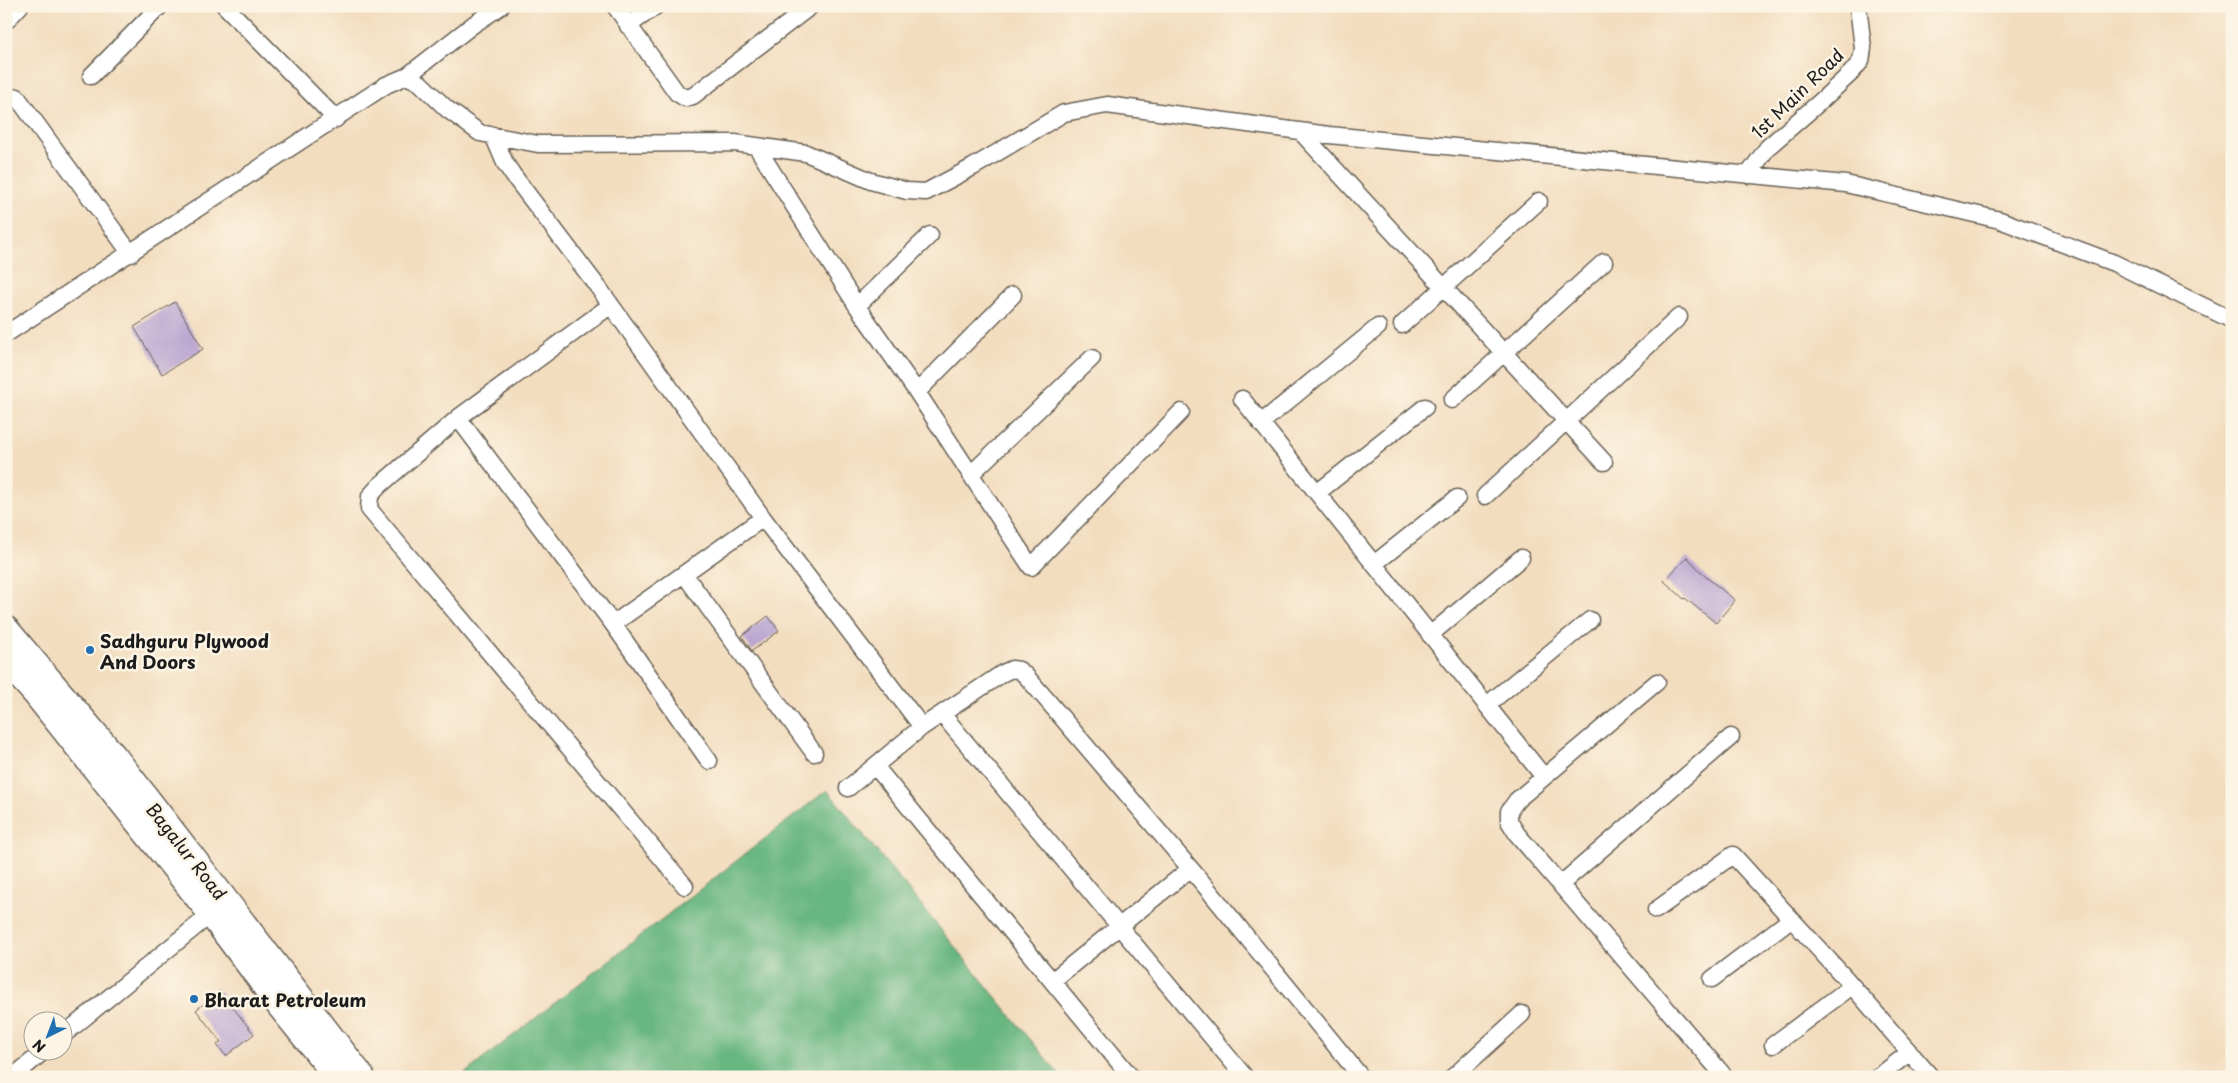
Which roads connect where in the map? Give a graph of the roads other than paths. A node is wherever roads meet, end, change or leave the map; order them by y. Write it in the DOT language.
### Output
graph roads {
  1 [pos="20,6"];
  2 [pos="160,6"];
  3 [pos="224,6"];
  4 [pos="501,6"];
  5 [pos="615,6"];
  6 [pos="656,6"];
  7 [pos="812,6"];
  8 [pos="1858,6"];
  9 [pos="6,22"];
  10 [pos="628,26"];
  11 [pos="91,76"];
  12 [pos="408,76"];
  13 [pos="17,98"];
  14 [pos="336,119"];
  15 [pos="1300,131"];
  16 [pos="493,135"];
  17 [pos="756,146"];
  18 [pos="1748,175"];
  19 [pos="1539,201"];
  20 [pos="930,235"];
  21 [pos="131,254"];
  22 [pos="1604,262"];
  23 [pos="1444,286"];
  24 [pos="1013,295"];
  25 [pos="611,305"];
  26 [pos="857,306"];
  27 [pos="1679,317"];
  28 [pos="2232,320"];
  29 [pos="1402,325"];
  30 [pos="1378,327"];
  31 [pos="6,334"];
  32 [pos="1504,352"];
  33 [pos="1092,358"];
  34 [pos="917,392"];
  35 [pos="1242,399"];
  36 [pos="1452,400"];
  37 [pos="1425,406"];
  38 [pos="1180,412"];
  39 [pos="458,418"];
  40 [pos="1567,421"];
  41 [pos="1261,423"];
  42 [pos="1604,462"];
  43 [pos="970,474"];
  44 [pos="1317,493"];
  45 [pos="1485,496"];
  46 [pos="1457,498"];
  47 [pos="763,518"];
  48 [pos="1521,558"];
  49 [pos="1374,564"];
  50 [pos="684,574"];
  51 [pos="1590,620"];
  52 [pos="613,624"];
  53 [pos="6,629"];
  54 [pos="1430,634"];
  55 [pos="6,661"];
  56 [pos="1657,682"];
  57 [pos="1487,705"];
  58 [pos="942,714"];
  59 [pos="922,727"];
  60 [pos="1731,737"];
  61 [pos="814,753"];
  62 [pos="709,761"];
  63 [pos="875,766"];
  64 [pos="1544,777"];
  65 [pos="848,788"];
  66 [pos="1190,869"];
  67 [pos="1561,884"];
  68 [pos="685,886"];
  69 [pos="1656,910"];
  70 [pos="211,914"];
  71 [pos="1792,919"];
  72 [pos="1119,926"];
  73 [pos="1712,979"];
  74 [pos="1052,981"];
  75 [pos="1852,986"];
  76 [pos="1522,1014"];
  77 [pos="72,1028"];
  78 [pos="1773,1045"];
  79 [pos="1910,1052"];
  80 [pos="33,1060"];
  81 [pos="13,1077"];
  82 [pos="337,1077"];
  83 [pos="362,1077"];
  84 [pos="1131,1077"];
  85 [pos="1245,1077"];
  86 [pos="1361,1077"];
  87 [pos="1453,1077"];
  88 [pos="1725,1077"];
  89 [pos="1878,1077"];
  90 [pos="1931,1077"];
  1 -- 9 [label="street"];
  2 -- 11 [label="street"];
  3 -- 14 [label="street"];
  4 -- 12 [label="street"];
  5 -- 10 [label="street"];
  6 -- 10 [label="street"];
  7 -- 10 [label="street"];
  8 -- 18 [label="street, 1st Main Road"];
  12 -- 14 [label="street"];
  12 -- 16 [label="street"];
  13 -- 21 [label="street"];
  14 -- 21 [label="street"];
  15 -- 17 [label="street"];
  15 -- 18 [label="street"];
  15 -- 23 [label="street"];
  16 -- 17 [label="street"];
  16 -- 25 [label="street"];
  17 -- 26 [label="street"];
  18 -- 28 [label="street"];
  19 -- 23 [label="street"];
  20 -- 26 [label="street"];
  21 -- 31 [label="street"];
  22 -- 32 [label="street"];
  23 -- 29 [label="street"];
  23 -- 32 [label="street"];
  24 -- 34 [label="street"];
  25 -- 39 [label="street"];
  25 -- 47 [label="street"];
  26 -- 34 [label="street"];
  27 -- 40 [label="street"];
  30 -- 41 [label="street"];
  32 -- 36 [label="street"];
  32 -- 40 [label="street"];
  33 -- 43 [label="street"];
  34 -- 43 [label="street"];
  35 -- 41 [label="street"];
  37 -- 44 [label="street"];
  38 -- 43 [label="street"];
  39 -- 52 [label="street"];
  39 -- 68 [label="street"];
  40 -- 42 [label="street"];
  40 -- 45 [label="street"];
  41 -- 44 [label="street"];
  44 -- 49 [label="street"];
  46 -- 49 [label="street"];
  47 -- 50 [label="street"];
  47 -- 59 [label="street"];
  48 -- 54 [label="street"];
  49 -- 54 [label="street"];
  50 -- 52 [label="street"];
  50 -- 61 [label="street"];
  51 -- 57 [label="street"];
  52 -- 62 [label="street"];
  53 -- 83 [label="main road, Bagalur Road"];
  54 -- 57 [label="street"];
  55 -- 70 [label="main road, Bagalur Road"];
  56 -- 64 [label="street"];
  57 -- 64 [label="street"];
  58 -- 59 [label="street"];
  58 -- 66 [label="street"];
  58 -- 72 [label="street"];
  59 -- 63 [label="street"];
  60 -- 67 [label="street"];
  63 -- 65 [label="street"];
  63 -- 74 [label="street"];
  64 -- 67 [label="street"];
  66 -- 72 [label="street"];
  66 -- 86 [label="street"];
  67 -- 88 [label="street"];
  69 -- 71 [label="street"];
  70 -- 77 [label="street"];
  70 -- 82 [label="main road, Bagalur Road"];
  71 -- 73 [label="street"];
  71 -- 75 [label="street"];
  72 -- 74 [label="street"];
  72 -- 85 [label="street"];
  74 -- 84 [label="street"];
  75 -- 78 [label="street"];
  75 -- 79 [label="street"];
  76 -- 87 [label="street"];
  79 -- 89 [label="street"];
  79 -- 90 [label="street"];
  80 -- 81 [label="street"];
}
